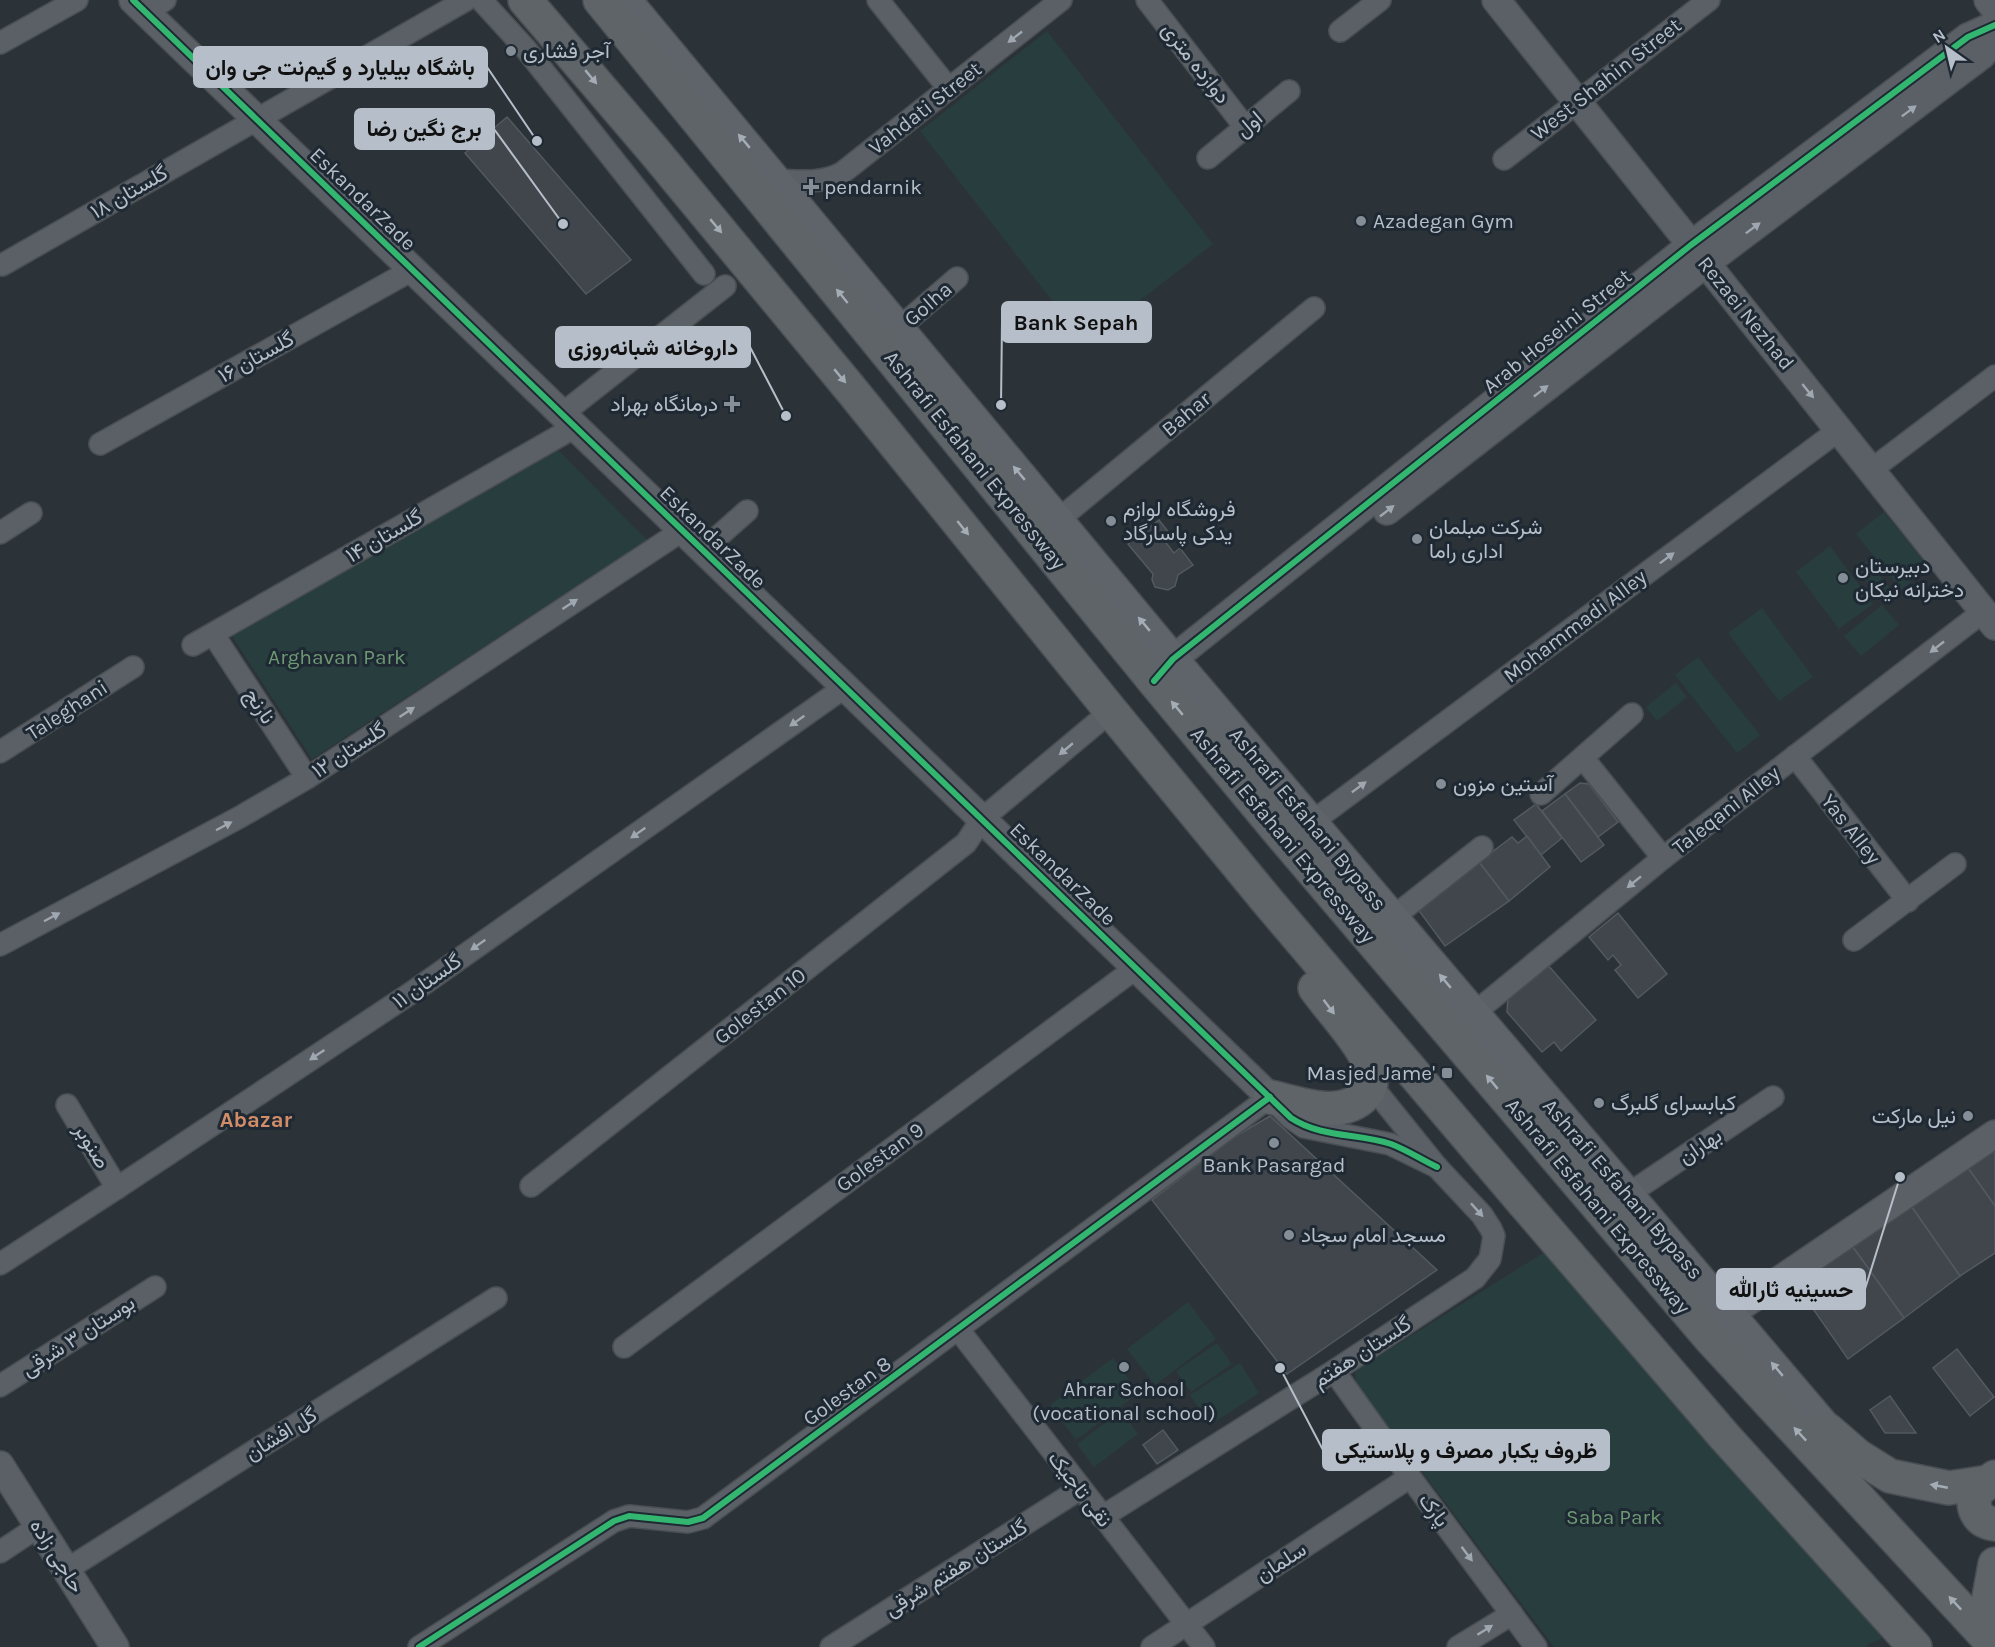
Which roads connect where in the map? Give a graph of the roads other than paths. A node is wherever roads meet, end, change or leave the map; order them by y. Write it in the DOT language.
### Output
graph roads {
  1 [pos="77,0"];
  2 [pos="466,0"];
  3 [pos="481,0"];
  4 [pos="525,0"];
  5 [pos="600,0"];
  6 [pos="626,0"];
  7 [pos="878,0"];
  8 [pos="1061,0"];
  9 [pos="1147,0"];
  10 [pos="1380,0"];
  11 [pos="1496,0"];
  12 [pos="1709,0"];
  13 [pos="1988,0"];
  14 [pos="148,4"];
  15 [pos="1995,9"];
  16 [pos="1995,25"];
  17 [pos="1340,31"];
  18 [pos="1995,35"];
  19 [pos="0,43"];
  20 [pos="949,89"];
  21 [pos="1289,91"];
  22 [pos="1577,101"];
  23 [pos="256,119"];
  24 [pos="1245,127"];
  25 [pos="1208,158"];
  26 [pos="1504,159"];
  27 [pos="783,200"];
  28 [pos="1699,254"];
  29 [pos="2,265"];
  30 [pos="412,270"];
  31 [pos="704,274"];
  32 [pos="957,278"];
  33 [pos="725,286"];
  34 [pos="1314,308"];
  35 [pos="898,329"];
  36 [pos="1995,376"];
  37 [pos="569,420"];
  38 [pos="1839,430"];
  39 [pos="100,444"];
  40 [pos="1871,470"];
  41 [pos="747,511"];
  42 [pos="31,513"];
  43 [pos="1058,520"];
  44 [pos="683,530"];
  45 [pos="0,534"];
  46 [pos="703,549"];
  47 [pos="1989,619"];
  48 [pos="213,634"];
  49 [pos="193,645"];
  50 [pos="133,667"];
  51 [pos="1170,670"];
  52 [pos="845,687"];
  53 [pos="1111,711"];
  54 [pos="1632,714"];
  55 [pos="0,752"];
  56 [pos="1795,756"];
  57 [pos="1583,758"];
  58 [pos="307,778"];
  59 [pos="1541,794"];
  60 [pos="981,819"];
  61 [pos="1312,822"];
  62 [pos="1482,847"];
  63 [pos="1663,858"];
  64 [pos="1955,864"];
  65 [pos="1908,901"];
  66 [pos="1269,903"];
  67 [pos="1392,918"];
  68 [pos="1854,940"];
  69 [pos="0,945"];
  70 [pos="1136,968"];
  71 [pos="1473,1014"];
  72 [pos="1371,1085"];
  73 [pos="1270,1097"];
  74 [pos="1773,1097"];
  75 [pos="67,1105"];
  76 [pos="1995,1134"];
  77 [pos="1437,1167"];
  78 [pos="531,1186"];
  79 [pos="117,1188"];
  80 [pos="1627,1195"];
  81 [pos="0,1264"];
  82 [pos="155,1287"];
  83 [pos="496,1298"];
  84 [pos="1731,1313"];
  85 [pos="958,1329"];
  86 [pos="624,1347"];
  87 [pos="1334,1371"];
  88 [pos="0,1386"];
  89 [pos="1828,1430"];
  90 [pos="0,1465"];
  91 [pos="1410,1477"];
  92 [pos="1992,1479"];
  93 [pos="1080,1489"];
  94 [pos="1854,1492"];
  95 [pos="1102,1517"];
  96 [pos="1995,1524"];
  97 [pos="39,1526"];
  98 [pos="0,1552"];
  99 [pos="1995,1564"];
  100 [pos="66,1570"];
  101 [pos="1512,1614"];
  102 [pos="1187,1624"];
  103 [pos="1995,1628"];
  104 [pos="422,1646"];
  105 [pos="1995,1646"];
  106 [pos="115,1647"];
  107 [pos="831,1647"];
  108 [pos="1152,1647"];
  109 [pos="1204,1647"];
  110 [pos="1458,1647"];
  111 [pos="1536,1647"];
  112 [pos="1915,1647"];
  1 -- 19 [label="street"];
  2 -- 23 [label="street, گلستان ۱۸"];
  3 -- 31 [label="street"];
  4 -- 53 [label="highway, one-way"];
  5 -- 27 [label="highway, Ashrafi Esfahani Expressway"];
  27 -- 6 [label="main road, Ashrafi Esfahani Bypass, one-way"];
  7 -- 20 [label="street"];
  8 -- 20 [label="street, Vahdati Street, one-way"];
  9 -- 24 [label="street, دوازده متری"];
  10 -- 17 [label="street"];
  11 -- 22 [label="street, Rezaei Nezhad"];
  12 -- 22 [label="street, West Shahin Street"];
  13 -- 15 [label="street"];
  14 -- 23 [label="street, EskandarZade"];
  16 -- 28 [label="street, Arab Hoseini Street"];
  28 -- 18 [label="street, Arab Hoseini Street, one-way"];
  20 -- 27 [label="street, Vahdati Street"];
  21 -- 24 [label="street, اول"];
  22 -- 26 [label="street, West Shahin Street"];
  22 -- 28 [label="street, Rezaei Nezhad"];
  23 -- 29 [label="street, گلستان ۱۸"];
  23 -- 30 [label="street, EskandarZade"];
  24 -- 25 [label="street, اول"];
  27 -- 35 [label="main road, Ashrafi Esfahani Bypass"];
  51 -- 27 [label="highway, Ashrafi Esfahani Expressway, one-way"];
  28 -- 38 [label="street, Rezaei Nezhad, one-way"];
  28 -- 51 [label="street, Arab Hoseini Street"];
  30 -- 37 [label="street, EskandarZade"];
  30 -- 39 [label="street, گلستان ۱۶"];
  32 -- 35 [label="street, Golha"];
  33 -- 37 [label="street, گلستان ۱۴"];
  34 -- 43 [label="street, Bahar"];
  43 -- 35 [label="main road, Ashrafi Esfahani Bypass, one-way"];
  36 -- 40 [label="street"];
  37 -- 44 [label="street, EskandarZade"];
  37 -- 48 [label="street, گلستان ۱۴"];
  38 -- 40 [label="street, Rezaei Nezhad"];
  61 -- 38 [label="street, Mohammadi Alley, one-way"];
  40 -- 47 [label="street, Rezaei Nezhad"];
  41 -- 46 [label="street"];
  42 -- 45 [label="street"];
  51 -- 43 [label="main road, Ashrafi Esfahani Bypass, one-way"];
  44 -- 46 [label="street, EskandarZade"];
  58 -- 44 [label="street, گلستان ۱۲, one-way"];
  46 -- 52 [label="street, EskandarZade"];
  47 -- 56 [label="street, Taleqani Alley, one-way"];
  48 -- 49 [label="street, گلستان ۱۴"];
  48 -- 58 [label="street, نارنج"];
  50 -- 55 [label="street, Taleghani"];
  51 -- 61 [label="main road, Ashrafi Esfahani Bypass"];
  94 -- 51 [label="highway, Ashrafi Esfahani Expressway, one-way"];
  52 -- 60 [label="street, EskandarZade"];
  52 -- 79 [label="street, گلستان ۱۱, one-way"];
  53 -- 60 [label="street, Golestan 10, one-way"];
  53 -- 66 [label="highway"];
  54 -- 57 [label="street"];
  56 -- 63 [label="street, Taleqani Alley"];
  56 -- 65 [label="street, Yas Alley"];
  57 -- 59 [label="street"];
  57 -- 63 [label="street"];
  69 -- 58 [label="street, گلستان ۱۲, one-way"];
  60 -- 70 [label="street, EskandarZade"];
  60 -- 78 [label="street, Golestan 10"];
  61 -- 67 [label="main road, Ashrafi Esfahani Bypass"];
  62 -- 67 [label="street"];
  63 -- 71 [label="street, Taleqani Alley, one-way"];
  64 -- 65 [label="street"];
  65 -- 68 [label="street"];
  66 -- 72 [label="highway, one-way"];
  66 -- 112 [label="highway"];
  71 -- 67 [label="main road, Ashrafi Esfahani Bypass, one-way"];
  70 -- 73 [label="street, EskandarZade"];
  70 -- 86 [label="street, Golestan 9"];
  71 -- 80 [label="main road, Ashrafi Esfahani Bypass"];
  72 -- 73 [label="highway"];
  72 -- 77 [label="street, گلستان هفتم"];
  73 -- 77 [label="street"];
  73 -- 85 [label="street, Golestan 8"];
  74 -- 80 [label="street, بهاران"];
  75 -- 79 [label="street, صنوبر"];
  76 -- 84 [label="street"];
  77 -- 87 [label="street, گلستان هفتم, one-way"];
  79 -- 81 [label="street, گلستان ۱۱"];
  80 -- 84 [label="main road, Ashrafi Esfahani Bypass"];
  82 -- 88 [label="street, بوستان ۳ شرقی"];
  83 -- 100 [label="street, گل افشان"];
  89 -- 84 [label="main road, Ashrafi Esfahani Bypass, one-way"];
  85 -- 93 [label="street, نقی تاجیک"];
  85 -- 104 [label="street, Golestan 8"];
  87 -- 91 [label="street, پارک"];
  87 -- 95 [label="street, گلستان هفتم"];
  92 -- 89 [label="highway, one-way"];
  89 -- 94 [label="main road, Ashrafi Esfahani Bypass"];
  90 -- 97 [label="street, حاجی زاده"];
  91 -- 101 [label="street, پارک, one-way"];
  91 -- 102 [label="street, سلمان"];
  92 -- 96 [label="highway"];
  93 -- 95 [label="street, نقی تاجیک"];
  93 -- 107 [label="street, گلستان هفتم شرقی"];
  105 -- 94 [label="highway, Ashrafi Esfahani Expressway, one-way"];
  95 -- 102 [label="street, نقی تاجیک"];
  97 -- 98 [label="street"];
  97 -- 100 [label="street, حاجی زاده"];
  99 -- 103 [label="highway"];
  100 -- 106 [label="street, حاجی زاده"];
  110 -- 101 [label="street, one-way"];
  101 -- 111 [label="street, پارک"];
  102 -- 108 [label="street, سلمان"];
  102 -- 109 [label="street, نقی تاجیک"];
}
